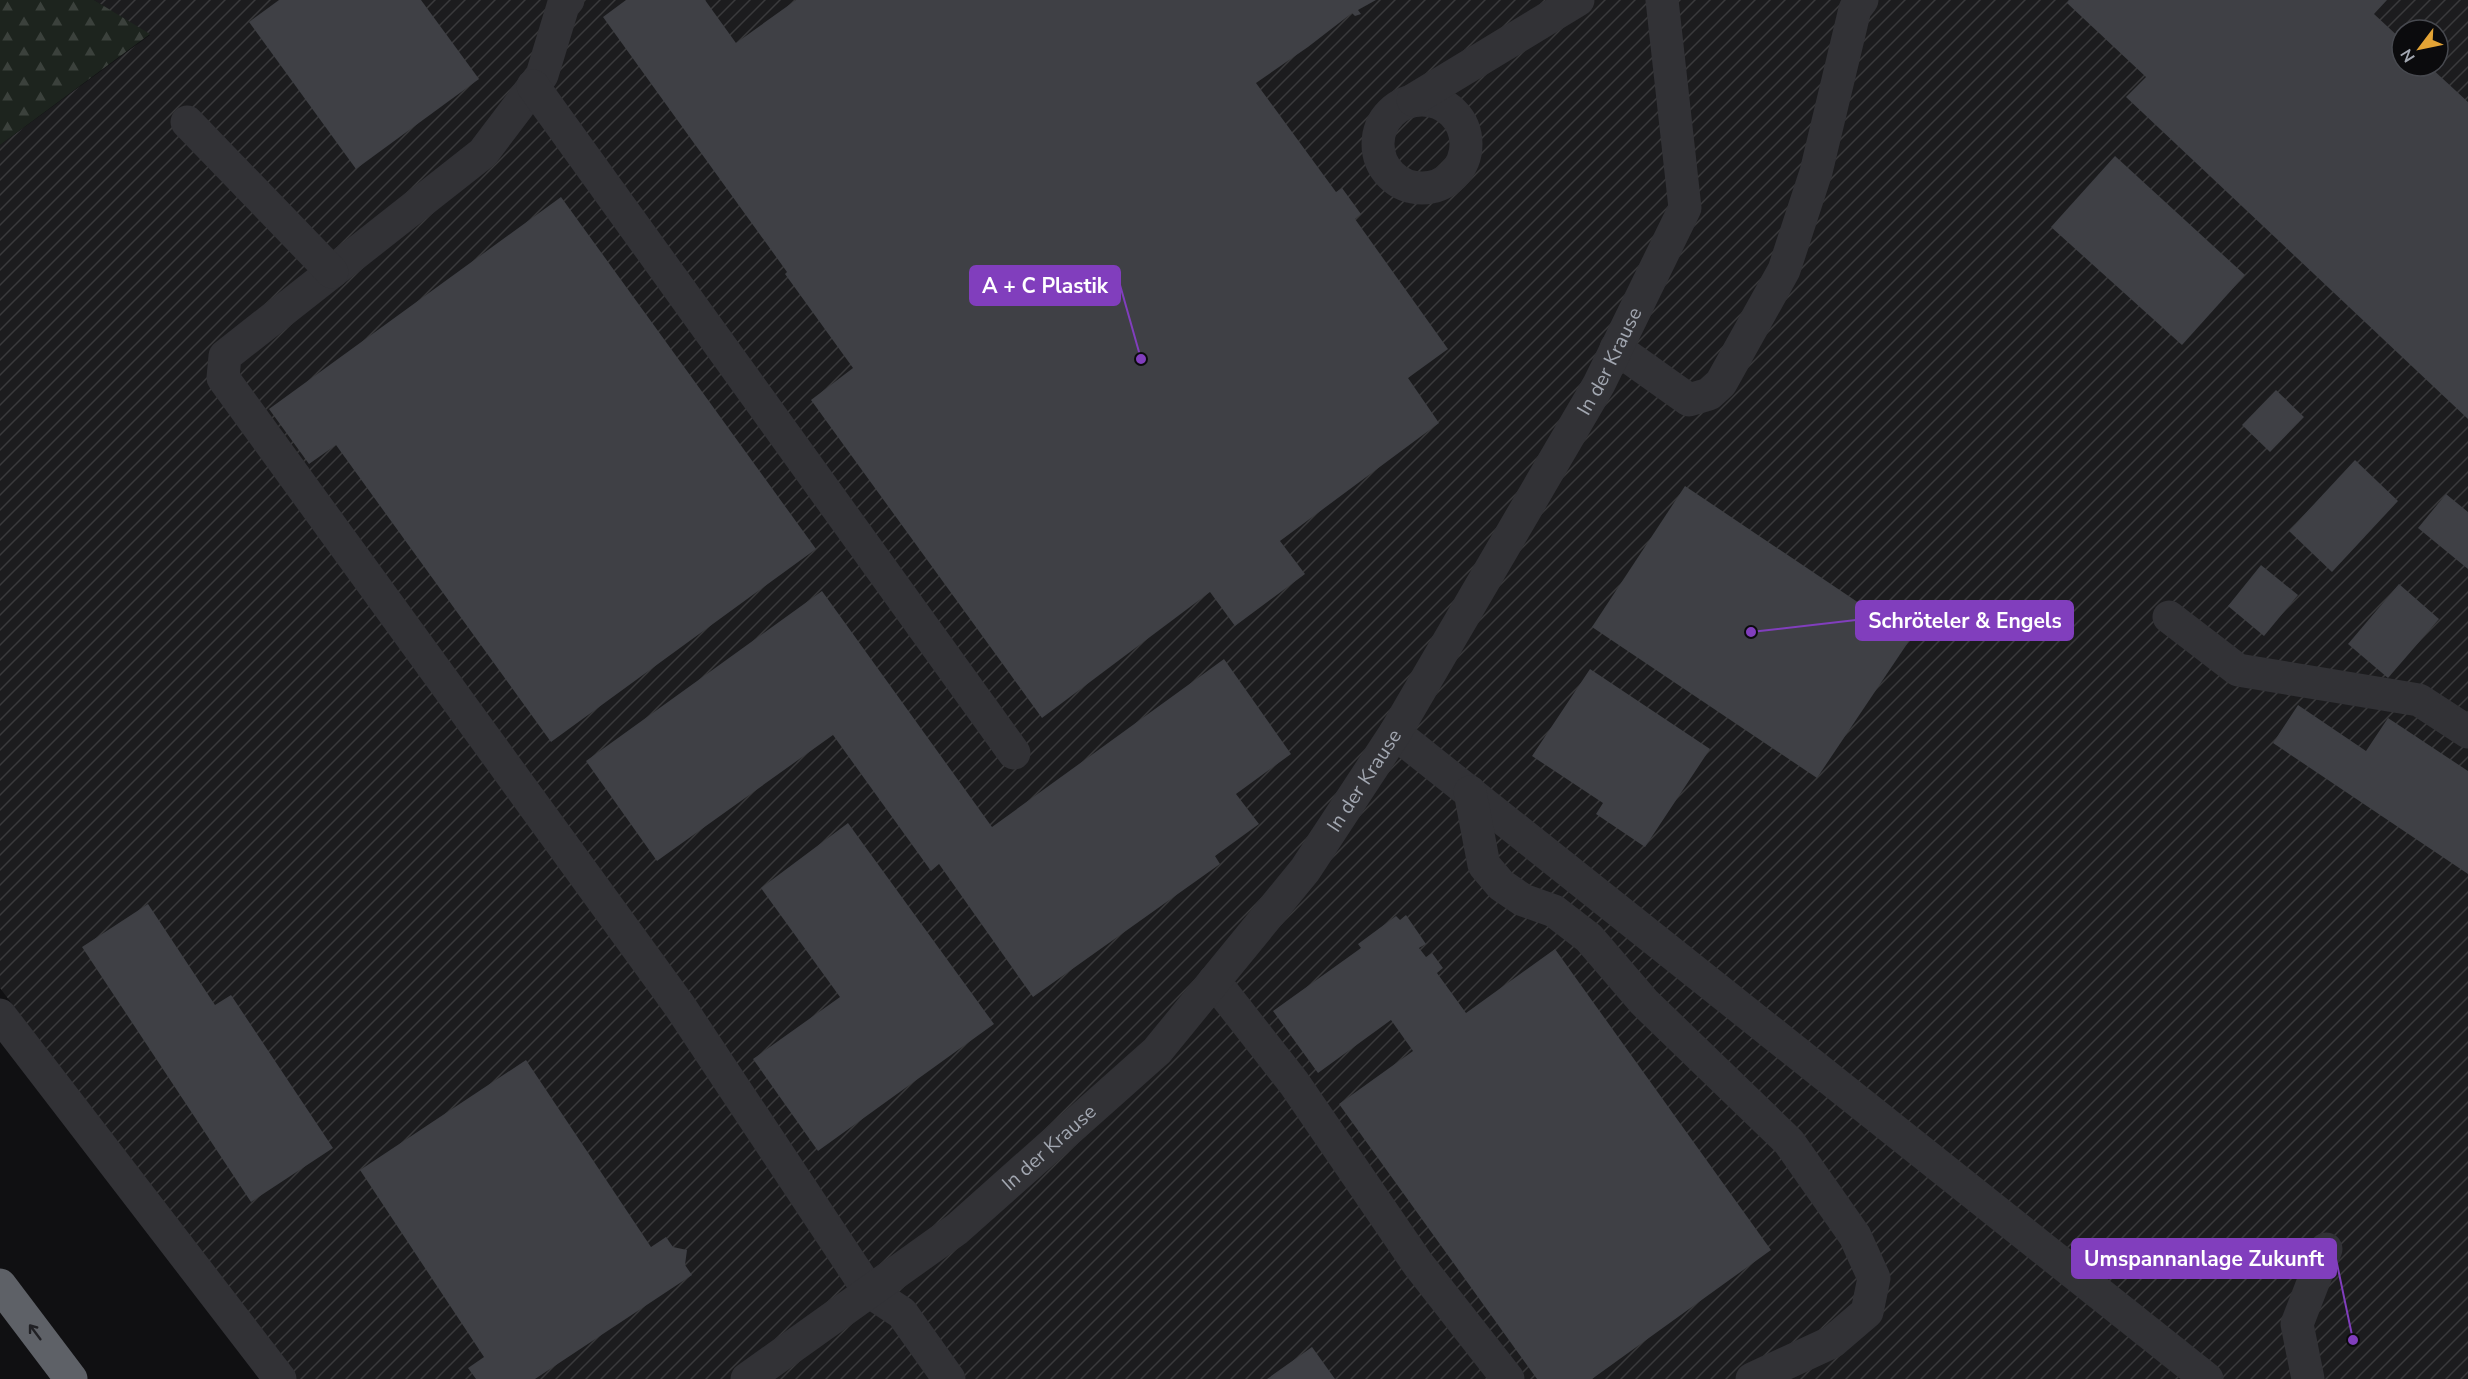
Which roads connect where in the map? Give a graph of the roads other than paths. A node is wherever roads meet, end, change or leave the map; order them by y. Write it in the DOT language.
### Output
graph roads {
  1 [pos="568,0"];
  2 [pos="1578,0"];
  3 [pos="1662,0"];
  4 [pos="1862,0"];
  5 [pos="533,86"];
  6 [pos="1413,100"];
  7 [pos="187,122"];
  8 [pos="332,272"];
  9 [pos="1616,348"];
  10 [pos="2169,617"];
  11 [pos="2468,732"];
  12 [pos="1395,733"];
  13 [pos="1014,753"];
  14 [pos="1470,792"];
  15 [pos="1214,981"];
  16 [pos="0,1015"];
  17 [pos="2326,1250"];
  18 [pos="0,1285"];
  19 [pos="869,1291"];
  20 [pos="71,1379"];
  21 [pos="280,1379"];
  22 [pos="747,1379"];
  23 [pos="949,1379"];
  24 [pos="1508,1379"];
  25 [pos="1752,1379"];
  26 [pos="2207,1379"];
  27 [pos="2308,1379"];
  1 -- 5 [label="street"];
  2 -- 6 [label="street"];
  3 -- 9 [label="street, In der Krause"];
  4 -- 9 [label="street"];
  5 -- 8 [label="street"];
  5 -- 13 [label="street"];
  7 -- 8 [label="street"];
  8 -- 19 [label="street"];
  9 -- 12 [label="street, In der Krause"];
  10 -- 11 [label="street"];
  12 -- 14 [label="street"];
  12 -- 15 [label="street, In der Krause"];
  14 -- 25 [label="street"];
  14 -- 26 [label="street"];
  15 -- 19 [label="street, In der Krause"];
  15 -- 24 [label="street"];
  16 -- 21 [label="street"];
  17 -- 27 [label="street"];
  20 -- 18 [label="highway, one-way"];
  19 -- 22 [label="street, In der Krause"];
  19 -- 23 [label="street"];
}
